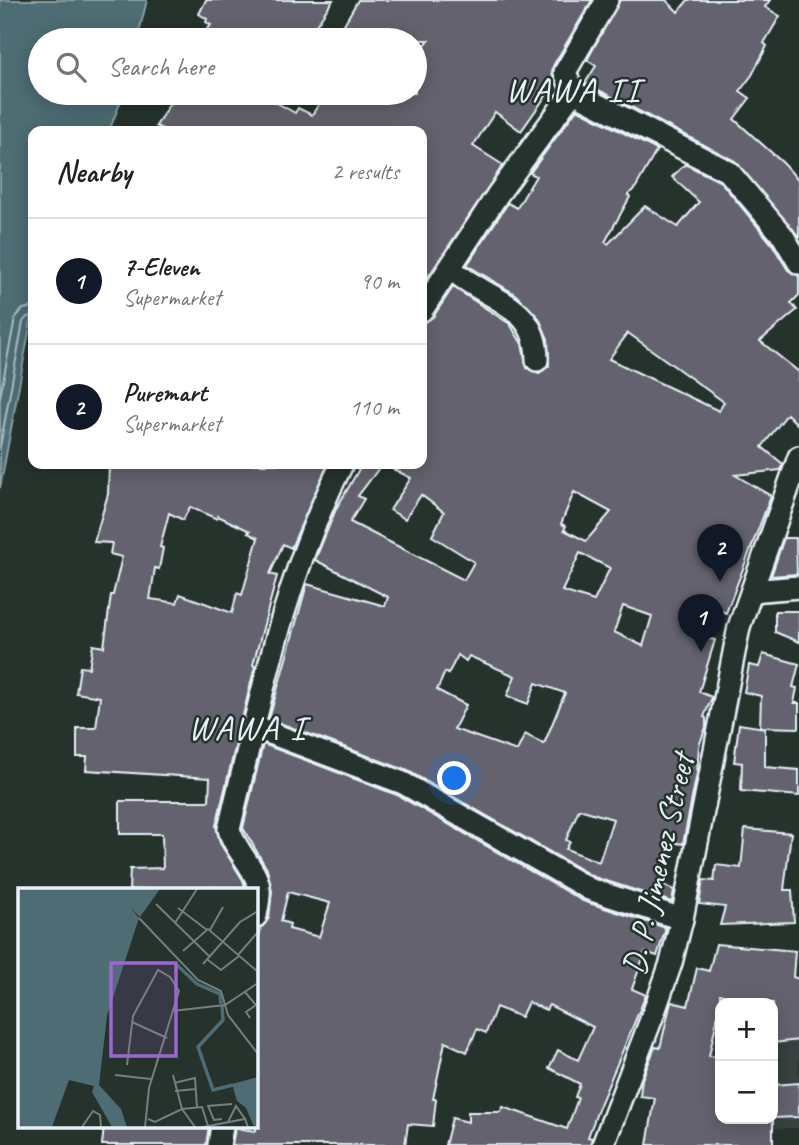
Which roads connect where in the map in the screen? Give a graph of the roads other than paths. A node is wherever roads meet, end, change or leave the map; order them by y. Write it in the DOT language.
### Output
graph roads {
  1 [pos="607,0"];
  2 [pos="573,92"];
  3 [pos="799,263"];
  4 [pos="450,268"];
  5 [pos="427,302"];
  6 [pos="537,360"];
  7 [pos="799,457"];
  8 [pos="340,469"];
  9 [pos="799,587"];
  10 [pos="752,591"];
  11 [pos="254,727"];
  12 [pos="257,910"];
  13 [pos="682,919"];
  14 [pos="603,1145"];
  1 -- 2 [label="street"];
  2 -- 3 [label="street"];
  2 -- 4 [label="street"];
  4 -- 5 [label="street"];
  4 -- 6 [label="street"];
  7 -- 10 [label="street, D. P. Jimenez Street"];
  8 -- 11 [label="street"];
  9 -- 10 [label="street"];
  10 -- 13 [label="street, D. P. Jimenez Street"];
  11 -- 12 [label="street"];
  11 -- 13 [label="street"];
  13 -- 14 [label="street, D. P. Jimenez Street"];
}
